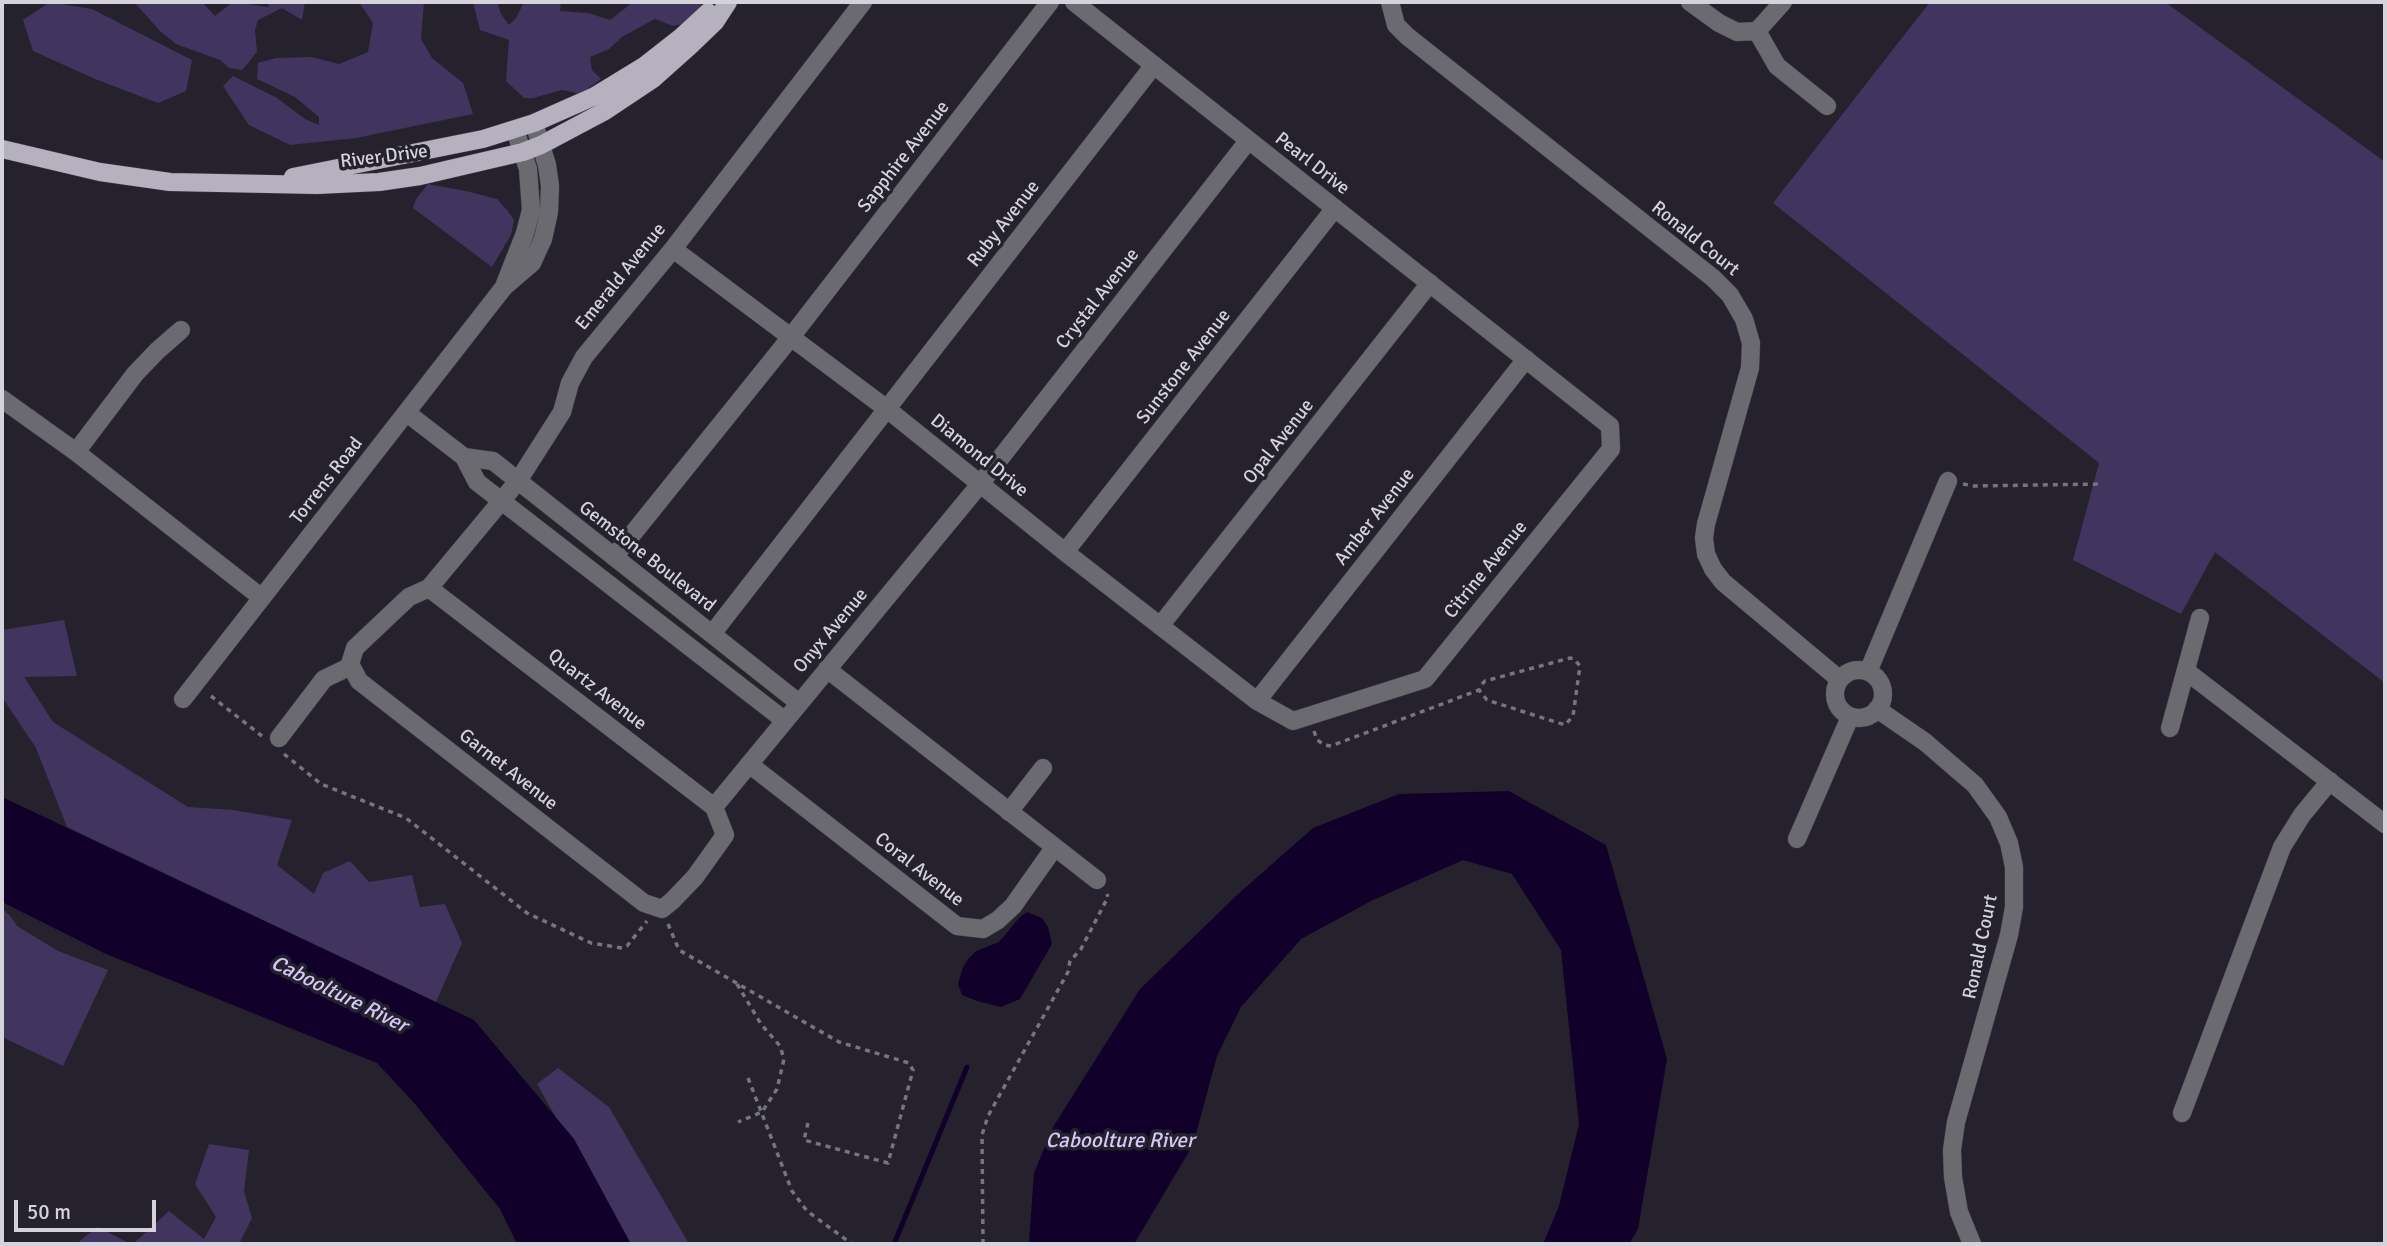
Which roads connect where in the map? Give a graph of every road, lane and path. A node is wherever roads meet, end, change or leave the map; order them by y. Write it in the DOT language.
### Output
graph roads {
  1 [pos="720,2"];
  2 [pos="728,2"];
  3 [pos="863,2"];
  4 [pos="1050,2"];
  5 [pos="1074,2"];
  6 [pos="1390,2"];
  7 [pos="1690,2"];
  8 [pos="1783,2"];
  9 [pos="1757,31"];
  10 [pos="1154,65"];
  11 [pos="1827,106"];
  12 [pos="534,123"];
  13 [pos="516,130"];
  14 [pos="1248,141"];
  15 [pos="541,145"];
  16 [pos="2,149"];
  17 [pos="523,152"];
  18 [pos="249,184"];
  19 [pos="1335,208"];
  20 [pos="673,249"];
  21 [pos="1430,283"];
  22 [pos="504,287"];
  23 [pos="181,330"];
  24 [pos="791,337"];
  25 [pos="1526,359"];
  26 [pos="2,399"];
  27 [pos="887,409"];
  28 [pos="407,412"];
  29 [pos="76,452"];
  30 [pos="464,457"];
  31 [pos="518,481"];
  32 [pos="1948,481"];
  33 [pos="981,483"];
  34 [pos="2101,484"];
  35 [pos="500,500"];
  36 [pos="1065,552"];
  37 [pos="614,557"];
  38 [pos="429,588"];
  39 [pos="262,598"];
  40 [pos="2200,618"];
  41 [pos="1160,626"];
  42 [pos="712,634"];
  43 [pos="351,666"];
  44 [pos="827,669"];
  45 [pos="2186,671"];
  46 [pos="1868,672"];
  47 [pos="1839,679"];
  48 [pos="1479,690"];
  49 [pos="211,696"];
  50 [pos="183,699"];
  51 [pos="1256,701"];
  52 [pos="799,703"];
  53 [pos="1877,709"];
  54 [pos="1310,715"];
  55 [pos="1850,717"];
  56 [pos="784,720"];
  57 [pos="2170,729"];
  58 [pos="277,745"];
  59 [pos="749,764"];
  60 [pos="1043,768"];
  61 [pos="2330,781"];
  62 [pos="714,807"];
  63 [pos="1009,812"];
  64 [pos="2385,824"];
  65 [pos="1797,839"];
  66 [pos="1054,848"];
  67 [pos="1097,880"];
  68 [pos="662,909"];
  69 [pos="736,982"];
  70 [pos="748,1078"];
  71 [pos="762,1112"];
  72 [pos="2182,1113"];
  73 [pos="738,1122"];
  74 [pos="808,1123"];
  75 [pos="852,1244"];
  76 [pos="982,1244"];
  77 [pos="1972,1244"];
  1 -- 12 [label="main road"];
  2 -- 15 [label="main road"];
  3 -- 20 [label="street, Emerald Avenue"];
  4 -- 24 [label="street, Sapphire Avenue"];
  5 -- 10 [label="street, Pearl Drive"];
  6 -- 47 [label="street, Ronald Court"];
  7 -- 9 [label="street"];
  8 -- 9 [label="street"];
  9 -- 11 [label="street"];
  10 -- 14 [label="street, Pearl Drive"];
  10 -- 27 [label="street, Ruby Avenue"];
  12 -- 13 [label="main road"];
  12 -- 15 [label="street, Torrens Road"];
  13 -- 17 [label="street, Torrens Road"];
  13 -- 18 [label="main road, River Drive"];
  14 -- 19 [label="street, Pearl Drive"];
  14 -- 33 [label="street, Crystal Avenue"];
  15 -- 17 [label="main road"];
  15 -- 22 [label="street, Torrens Road"];
  16 -- 18 [label="main road, River Drive"];
  17 -- 18 [label="main road, River Drive"];
  17 -- 22 [label="street, Torrens Road"];
  19 -- 21 [label="street, Pearl Drive"];
  19 -- 36 [label="street, Sunstone Avenue"];
  20 -- 24 [label="street, Diamond Drive"];
  20 -- 31 [label="street, Emerald Avenue"];
  21 -- 25 [label="street, Pearl Drive"];
  21 -- 41 [label="street, Opal Avenue"];
  22 -- 28 [label="street, Torrens Road"];
  23 -- 29 [label="street"];
  24 -- 27 [label="street, Diamond Drive"];
  24 -- 37 [label="street, Sapphire Avenue"];
  25 -- 51 [label="street, Amber Avenue"];
  25 -- 54 [label="street, Citrine Avenue"];
  26 -- 29 [label="street"];
  27 -- 33 [label="street, Diamond Drive"];
  27 -- 42 [label="street, Ruby Avenue"];
  28 -- 30 [label="street, Gemstone Boulevard"];
  28 -- 39 [label="street, Torrens Road"];
  29 -- 39 [label="street"];
  30 -- 31 [label="street, Gemstone Boulevard"];
  30 -- 35 [label="street, Gemstone Boulevard"];
  31 -- 35 [label="street, Emerald Avenue"];
  31 -- 37 [label="street, Gemstone Boulevard"];
  32 -- 34 [label="path"];
  32 -- 46 [label="street"];
  33 -- 36 [label="street, Diamond Drive"];
  33 -- 44 [label="street, Onyx Avenue"];
  35 -- 38 [label="street, Emerald Avenue"];
  35 -- 56 [label="street, Gemstone Boulevard"];
  36 -- 41 [label="street, Diamond Drive"];
  37 -- 42 [label="street, Gemstone Boulevard"];
  38 -- 43 [label="street"];
  38 -- 62 [label="street, Quartz Avenue"];
  39 -- 50 [label="street, Torrens Road"];
  40 -- 45 [label="street"];
  41 -- 51 [label="street, Diamond Drive"];
  42 -- 52 [label="street, Gemstone Boulevard"];
  43 -- 58 [label="street"];
  43 -- 68 [label="street, Garnet Avenue"];
  44 -- 52 [label="street, Onyx Avenue"];
  44 -- 63 [label="street"];
  45 -- 57 [label="street"];
  45 -- 61 [label="street"];
  46 -- 47 [label="street"];
  46 -- 53 [label="street"];
  47 -- 55 [label="street"];
  48 -- 48 [label="path"];
  48 -- 54 [label="path"];
  49 -- 58 [label="path"];
  51 -- 54 [label="street, Citrine Avenue"];
  52 -- 56 [label="street, Onyx Avenue"];
  53 -- 55 [label="street"];
  53 -- 77 [label="street, Ronald Court"];
  55 -- 65 [label="street"];
  56 -- 59 [label="street, Onyx Avenue"];
  58 -- 68 [label="path"];
  59 -- 62 [label="street, Onyx Avenue"];
  59 -- 66 [label="street, Coral Avenue"];
  60 -- 63 [label="street"];
  61 -- 64 [label="street"];
  61 -- 72 [label="street"];
  62 -- 68 [label="street"];
  63 -- 66 [label="street"];
  66 -- 67 [label="street"];
  67 -- 76 [label="path"];
  68 -- 69 [label="path"];
  69 -- 71 [label="path"];
  69 -- 74 [label="path"];
  70 -- 71 [label="path"];
  71 -- 73 [label="path"];
  71 -- 75 [label="path"];
}
